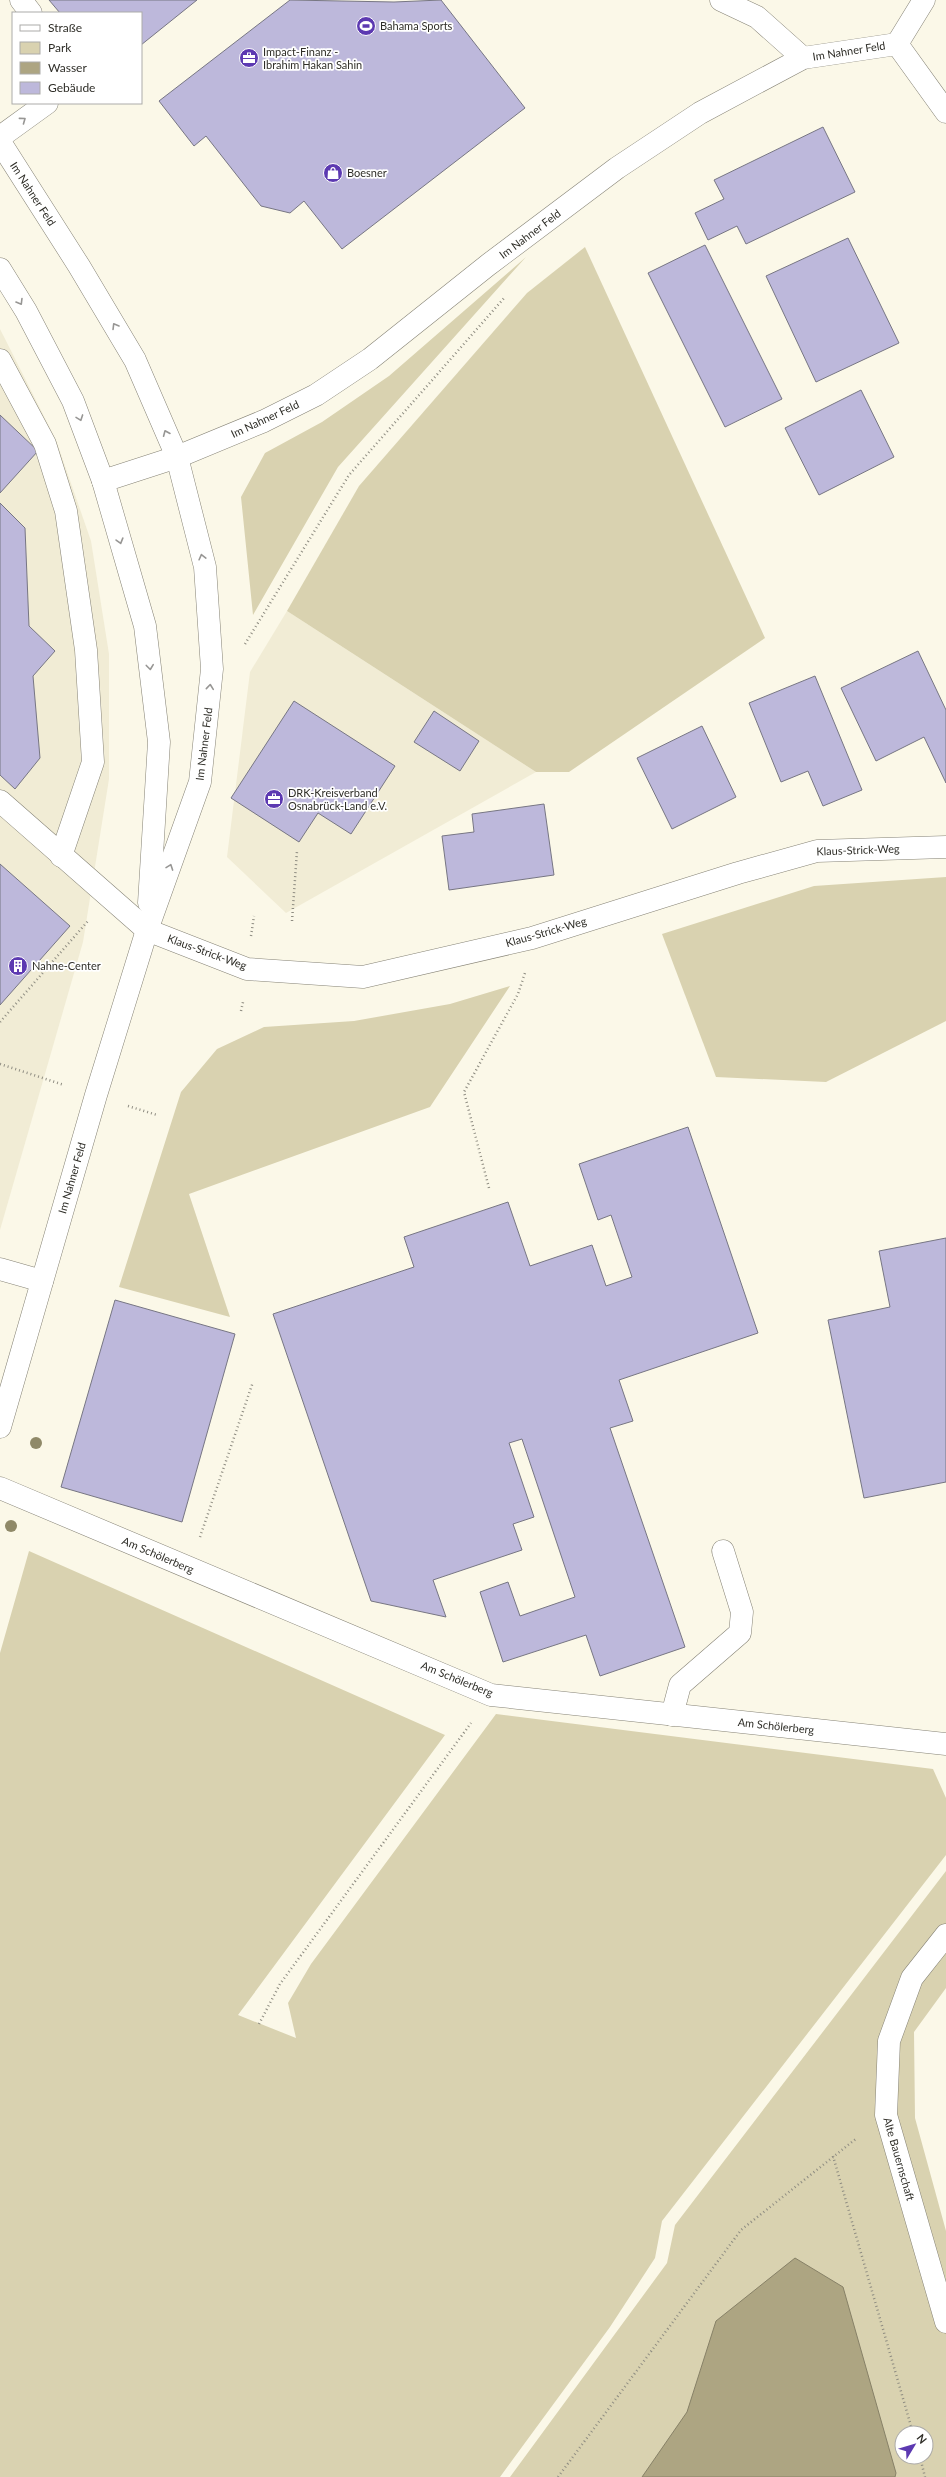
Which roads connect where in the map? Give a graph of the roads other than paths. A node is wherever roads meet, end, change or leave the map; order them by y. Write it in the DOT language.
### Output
graph roads {
  1 [pos="22,0"];
  2 [pos="721,0"];
  3 [pos="924,0"];
  4 [pos="30,12"];
  5 [pos="896,44"];
  6 [pos="803,58"];
  7 [pos="46,104"];
  8 [pos="946,112"];
  9 [pos="0,137"];
  10 [pos="0,142"];
  11 [pos="0,269"];
  12 [pos="0,360"];
  13 [pos="177,458"];
  14 [pos="103,481"];
  15 [pos="0,801"];
  16 [pos="946,847"];
  17 [pos="61,856"];
  18 [pos="148,930"];
  19 [pos="0,1269"];
  20 [pos="42,1281"];
  21 [pos="0,1427"];
  22 [pos="0,1488"];
  23 [pos="723,1551"];
  24 [pos="672,1715"];
  25 [pos="946,1744"];
  26 [pos="946,1935"];
  27 [pos="946,2322"];
  1 -- 4 [label="street"];
  2 -- 6 [label="street"];
  3 -- 5 [label="street"];
  5 -- 6 [label="street, Im Nahner Feld"];
  5 -- 8 [label="street"];
  6 -- 13 [label="street, Im Nahner Feld"];
  9 -- 7 [label="street, one-way"];
  13 -- 10 [label="street, Im Nahner Feld, one-way"];
  11 -- 14 [label="street, Im Nahner Feld, one-way"];
  12 -- 17 [label="street"];
  13 -- 14 [label="street, Im Nahner Feld"];
  18 -- 13 [label="street, Im Nahner Feld, one-way"];
  14 -- 18 [label="street, Im Nahner Feld, one-way"];
  15 -- 17 [label="street, Klaus-Strick-Weg"];
  16 -- 18 [label="street, Klaus-Strick-Weg"];
  17 -- 18 [label="street, Klaus-Strick-Weg"];
  18 -- 20 [label="street, Im Nahner Feld"];
  19 -- 20 [label="street"];
  20 -- 21 [label="street, Im Nahner Feld"];
  22 -- 24 [label="street, Am Schölerberg"];
  23 -- 24 [label="street"];
  24 -- 25 [label="street, Am Schölerberg"];
  26 -- 27 [label="street, Alte Bauernschaft"];
}
